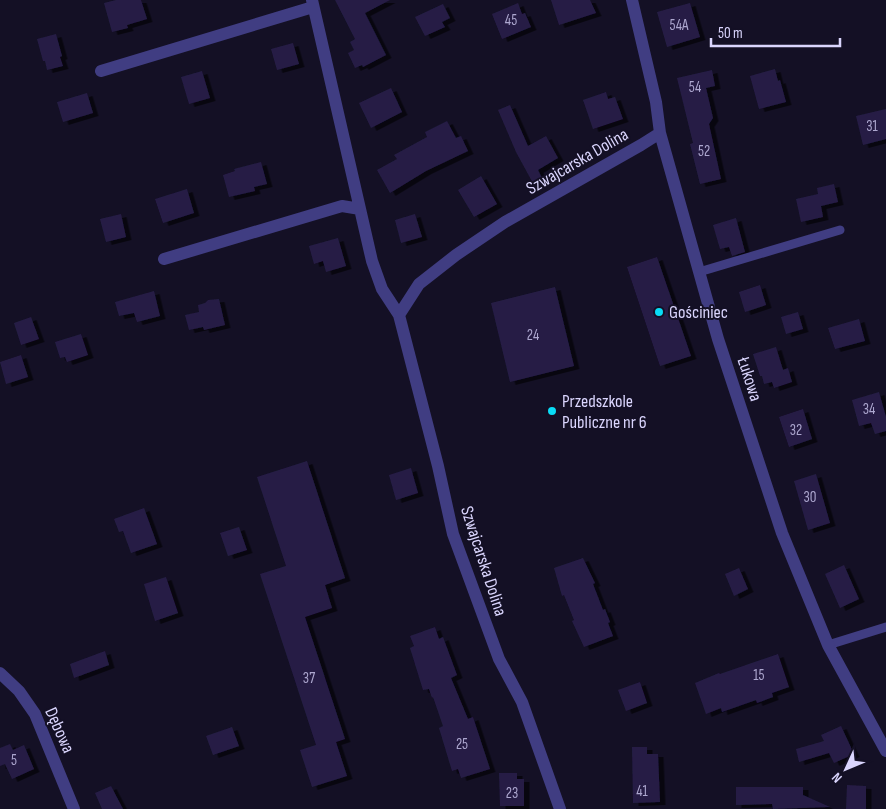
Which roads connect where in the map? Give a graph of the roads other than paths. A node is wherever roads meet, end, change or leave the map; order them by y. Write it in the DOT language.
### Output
graph roads {
  1 [pos="632,0"];
  2 [pos="312,4"];
  3 [pos="101,72"];
  4 [pos="660,132"];
  5 [pos="360,209"];
  6 [pos="840,230"];
  7 [pos="164,259"];
  8 [pos="699,272"];
  9 [pos="399,315"];
  10 [pos="886,627"];
  11 [pos="828,645"];
  12 [pos="0,673"];
  13 [pos="886,751"];
  14 [pos="74,809"];
  15 [pos="560,809"];
  1 -- 4 [label="street, Łukowa"];
  2 -- 3 [label="street, Szwajcarska Dolina"];
  2 -- 5 [label="street, Szwajcarska Dolina"];
  4 -- 8 [label="street, Łukowa"];
  4 -- 9 [label="street, Szwajcarska Dolina"];
  5 -- 7 [label="street"];
  5 -- 9 [label="street, Szwajcarska Dolina"];
  6 -- 8 [label="lane"];
  8 -- 11 [label="street, Łukowa"];
  9 -- 15 [label="street, Szwajcarska Dolina"];
  10 -- 11 [label="lane"];
  11 -- 13 [label="street, Łukowa"];
  12 -- 14 [label="street, Dębowa"];
}
